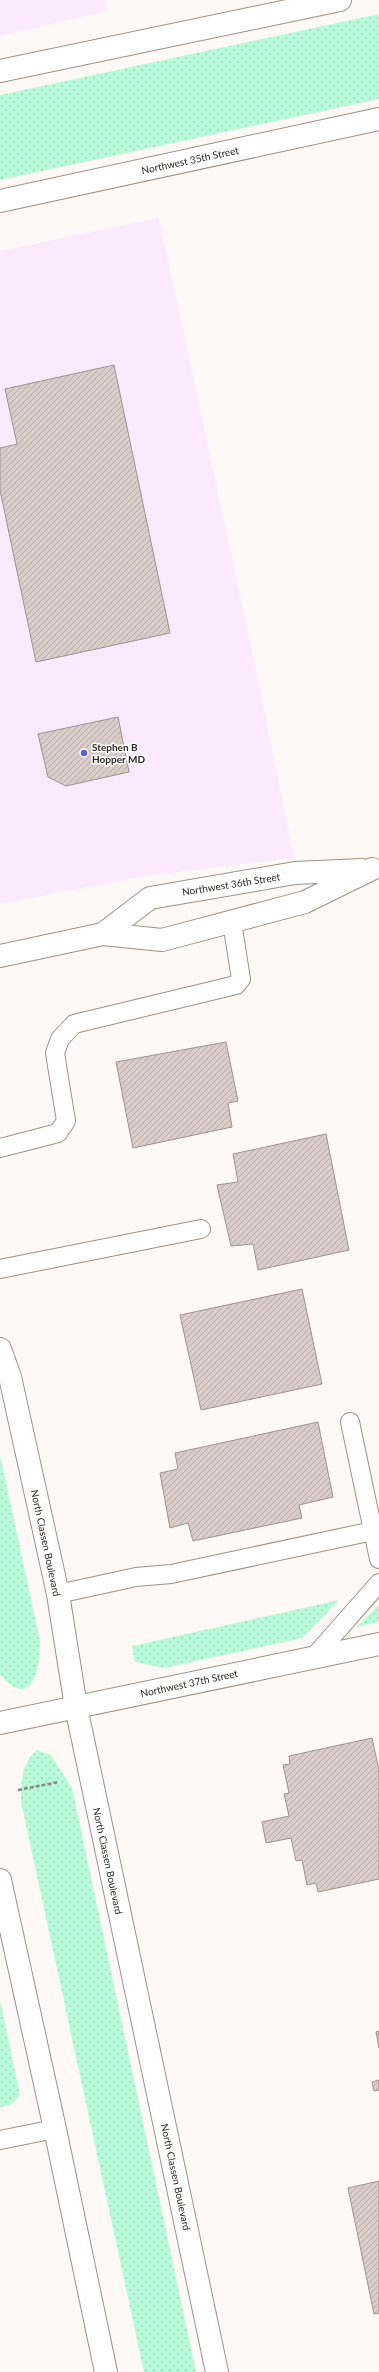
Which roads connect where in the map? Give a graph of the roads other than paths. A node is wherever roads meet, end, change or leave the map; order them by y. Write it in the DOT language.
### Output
graph roads {
  1 [pos="340,0"];
  2 [pos="0,71"];
  3 [pos="379,119"];
  4 [pos="0,201"];
  5 [pos="376,869"];
  6 [pos="232,922"];
  7 [pos="103,934"];
  8 [pos="0,956"];
  9 [pos="0,1148"];
  10 [pos="201,1229"];
  11 [pos="0,1269"];
  12 [pos="0,1350"];
  13 [pos="350,1422"];
  14 [pos="373,1530"];
  15 [pos="379,1559"];
  16 [pos="379,1583"];
  17 [pos="58,1594"];
  18 [pos="379,1644"];
  19 [pos="313,1658"];
  20 [pos="76,1707"];
  21 [pos="0,1723"];
  22 [pos="0,1880"];
  23 [pos="55,2129"];
  24 [pos="0,2140"];
  25 [pos="106,2372"];
  26 [pos="217,2372"];
  1 -- 2 [label="street"];
  3 -- 4 [label="street, Northwest 35th Street"];
  5 -- 6 [label="street, Northwest 36th Street"];
  5 -- 7 [label="street, Northwest 36th Street"];
  6 -- 7 [label="street, Northwest 36th Street"];
  6 -- 9 [label="lane"];
  7 -- 8 [label="street, Northwest 36th Street"];
  10 -- 11 [label="lane"];
  12 -- 17 [label="street, North Classen Boulevard"];
  13 -- 14 [label="lane"];
  14 -- 15 [label="lane"];
  14 -- 17 [label="lane"];
  16 -- 19 [label="lane"];
  17 -- 20 [label="street, North Classen Boulevard"];
  18 -- 19 [label="street, Northwest 37th Street"];
  19 -- 20 [label="street, Northwest 37th Street"];
  20 -- 21 [label="street, Northwest 37th Street"];
  20 -- 26 [label="street, North Classen Boulevard"];
  22 -- 23 [label="street"];
  23 -- 24 [label="lane"];
  23 -- 25 [label="street"];
}
